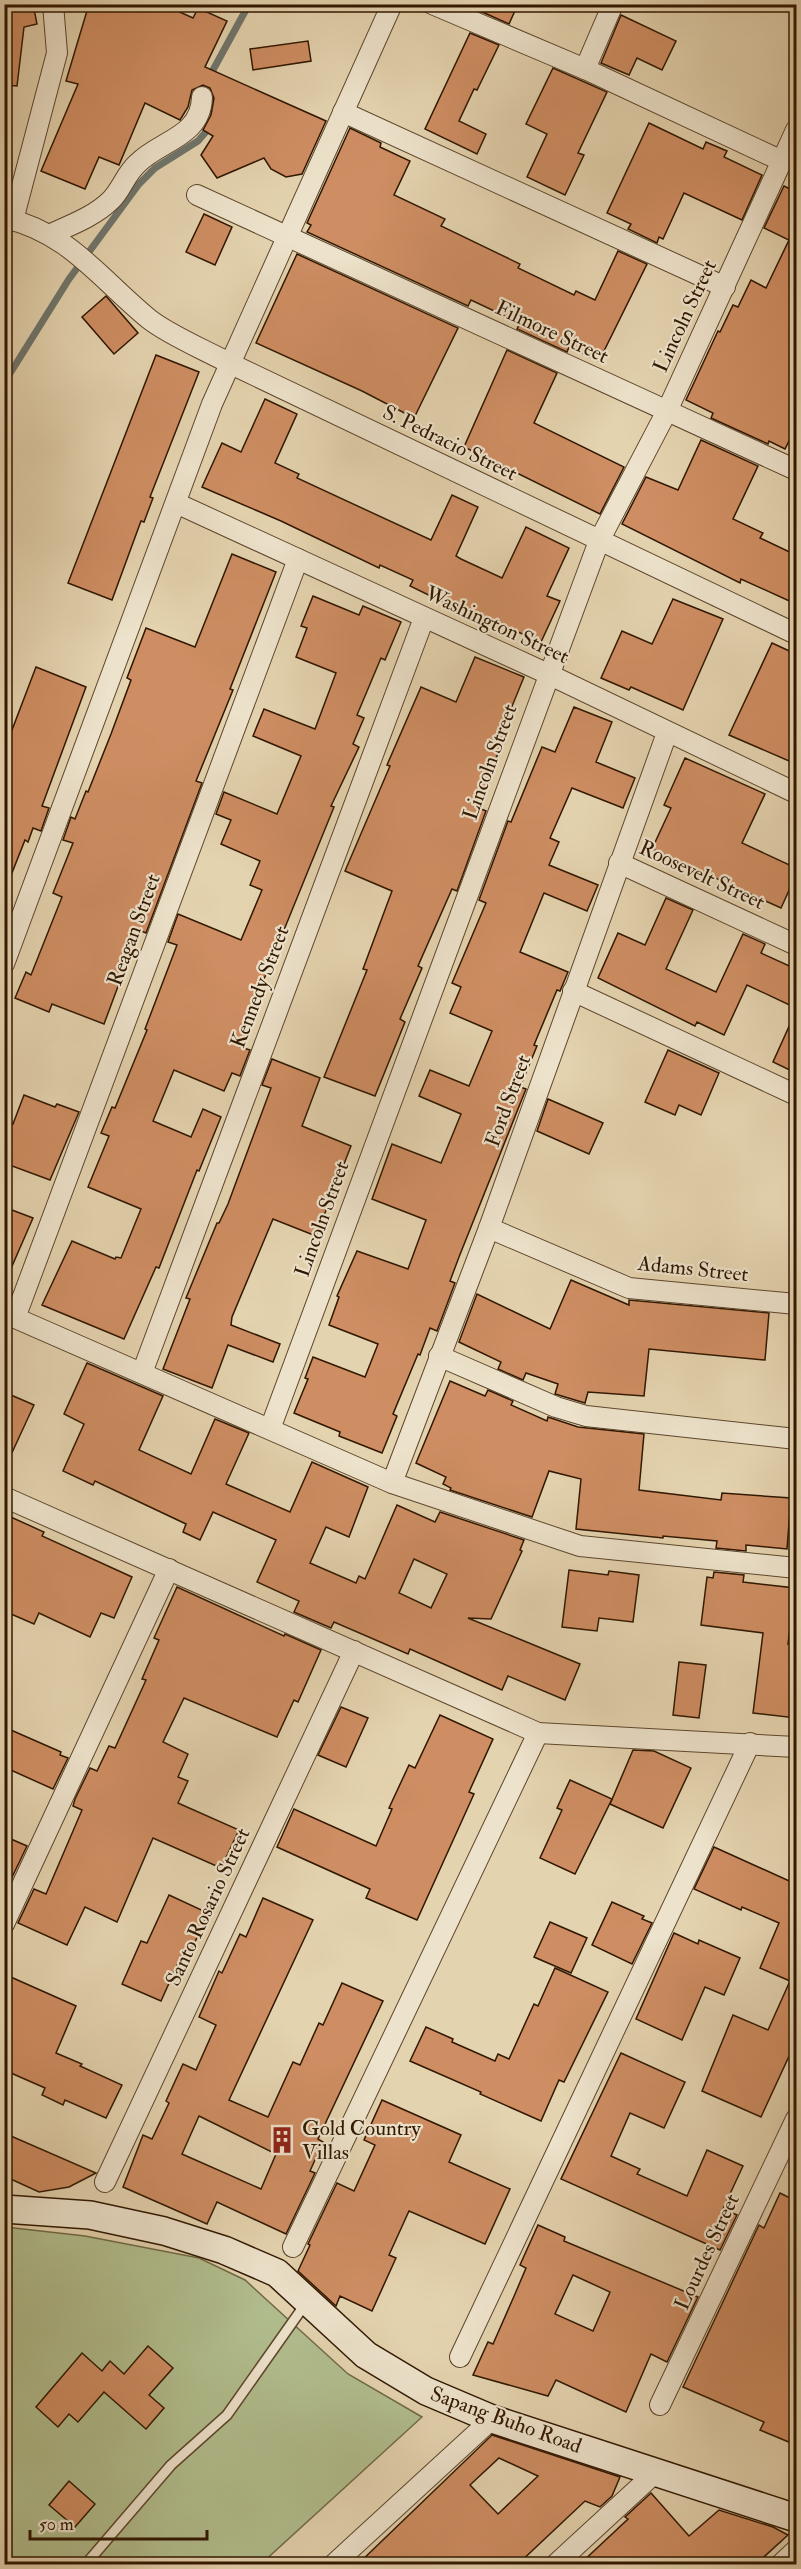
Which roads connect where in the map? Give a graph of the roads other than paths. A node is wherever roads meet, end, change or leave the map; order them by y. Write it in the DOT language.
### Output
graph roads {
  1 [pos="54,4"];
  2 [pos="392,4"];
  3 [pos="432,4"];
  4 [pos="613,4"];
  5 [pos="585,69"];
  6 [pos="202,97"];
  7 [pos="343,112"];
  8 [pos="796,130"];
  9 [pos="782,160"];
  10 [pos="197,195"];
  11 [pos="9,219"];
  12 [pos="288,236"];
  13 [pos="58,239"];
  14 [pos="725,287"];
  15 [pos="229,363"];
  16 [pos="666,411"];
  17 [pos="796,468"];
  18 [pos="176,503"];
  19 [pos="599,541"];
  20 [pos="298,560"];
  21 [pos="424,618"];
  22 [pos="796,634"];
  23 [pos="548,674"];
  24 [pos="667,733"];
  25 [pos="796,793"];
  26 [pos="619,863"];
  27 [pos="796,945"];
  28 [pos="4,964"];
  29 [pos="573,991"];
  30 [pos="796,1095"];
  31 [pos="489,1228"];
  32 [pos="796,1304"];
  33 [pos="10,1315"];
  34 [pos="439,1356"];
  35 [pos="141,1373"];
  36 [pos="270,1429"];
  37 [pos="796,1439"];
  38 [pos="392,1483"];
  39 [pos="4,1497"];
  40 [pos="796,1568"];
  41 [pos="169,1569"];
  42 [pos="354,1651"];
  43 [pos="538,1733"];
  44 [pos="750,1743"];
  45 [pos="796,1747"];
  46 [pos="4,1923"];
  47 [pos="796,2119"];
  48 [pos="105,2182"];
  49 [pos="4,2209"];
  50 [pos="293,2247"];
  51 [pos="307,2301"];
  52 [pos="460,2357"];
  53 [pos="660,2405"];
  54 [pos="492,2419"];
  55 [pos="656,2472"];
  56 [pos="796,2518"];
  57 [pos="796,2550"];
  58 [pos="86,2565"];
  59 [pos="334,2565"];
  60 [pos="556,2565"];
  61 [pos="781,2565"];
  1 -- 11 [label="street"];
  2 -- 7 [label="street"];
  3 -- 5 [label="street"];
  4 -- 5 [label="street"];
  5 -- 9 [label="street"];
  6 -- 13 [label="street"];
  7 -- 12 [label="street"];
  7 -- 14 [label="street"];
  8 -- 9 [label="street, Lincoln Street"];
  9 -- 14 [label="street, Lincoln Street"];
  10 -- 12 [label="street, Filmore Street"];
  11 -- 13 [label="street, S. Pedracio Street"];
  12 -- 15 [label="street"];
  12 -- 16 [label="street, Filmore Street"];
  13 -- 15 [label="street, S. Pedracio Street"];
  14 -- 16 [label="street, Lincoln Street"];
  15 -- 18 [label="street"];
  15 -- 19 [label="street, S. Pedracio Street"];
  16 -- 17 [label="street, Filmore Street"];
  16 -- 19 [label="street, Lincoln Street"];
  18 -- 20 [label="street, Washington Street"];
  18 -- 28 [label="street"];
  19 -- 22 [label="street, S. Pedracio Street"];
  19 -- 23 [label="street, Lincoln Street"];
  20 -- 21 [label="street, Washington Street"];
  20 -- 33 [label="street, Reagan Street"];
  21 -- 23 [label="street, Washington Street"];
  21 -- 35 [label="street, Kennedy Street"];
  23 -- 24 [label="street, Washington Street"];
  23 -- 36 [label="street, Lincoln Street"];
  24 -- 25 [label="street, Washington Street"];
  24 -- 26 [label="street, Ford Street"];
  26 -- 27 [label="street, Roosevelt Street"];
  26 -- 29 [label="street, Ford Street"];
  29 -- 30 [label="street"];
  29 -- 31 [label="street, Ford Street"];
  31 -- 32 [label="street, Adams Street"];
  31 -- 34 [label="street, Ford Street"];
  33 -- 35 [label="street"];
  34 -- 37 [label="street"];
  34 -- 38 [label="street, Ford Street"];
  35 -- 36 [label="street"];
  36 -- 38 [label="street"];
  38 -- 40 [label="street"];
  39 -- 41 [label="street"];
  41 -- 42 [label="street"];
  41 -- 46 [label="street"];
  42 -- 43 [label="street"];
  42 -- 48 [label="street, Santo Rosario Street"];
  43 -- 44 [label="street"];
  43 -- 50 [label="street"];
  44 -- 45 [label="street"];
  44 -- 52 [label="street"];
  47 -- 53 [label="street, Lourdes Street"];
  49 -- 51 [label="street, Sapang Buho Road"];
  51 -- 54 [label="street, Sapang Buho Road"];
  51 -- 58 [label="lane"];
  54 -- 55 [label="street, Sapang Buho Road"];
  54 -- 59 [label="street"];
  55 -- 56 [label="street, Sapang Buho Road"];
  55 -- 60 [label="street"];
  57 -- 61 [label="street"];
}
